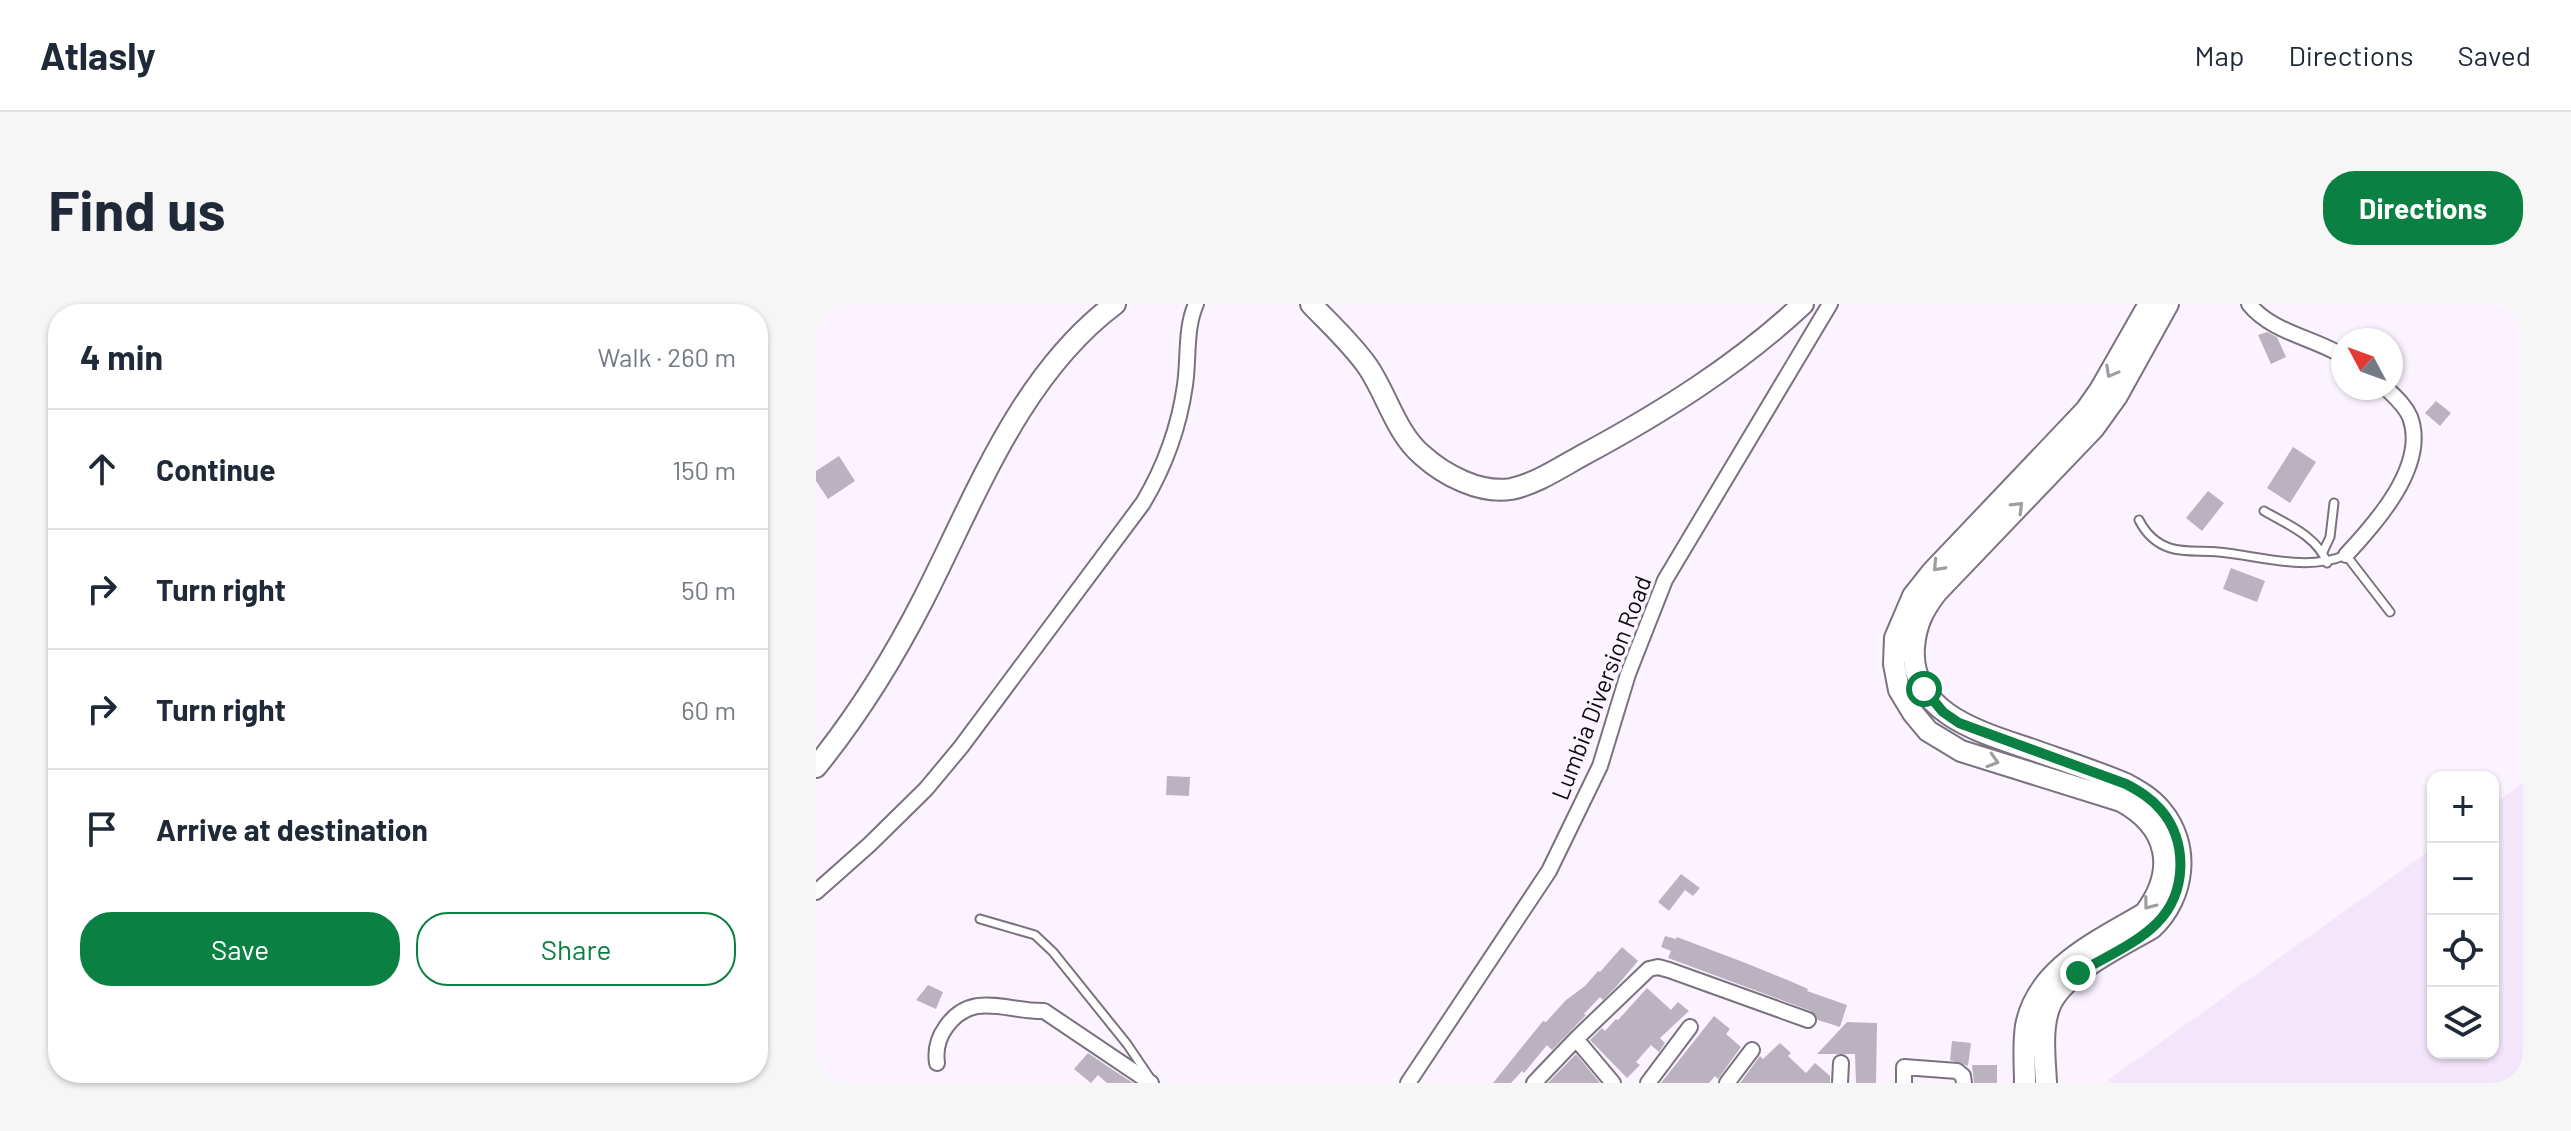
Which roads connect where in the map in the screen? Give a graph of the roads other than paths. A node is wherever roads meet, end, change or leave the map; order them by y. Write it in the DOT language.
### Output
graph roads {
  1 [pos="1115,304"];
  2 [pos="1196,304"];
  3 [pos="1311,304"];
  4 [pos="1803,304"];
  5 [pos="1830,304"];
  6 [pos="2149,304"];
  7 [pos="2168,304"];
  8 [pos="2249,304"];
  9 [pos="2331,349"];
  10 [pos="2396,400"];
  11 [pos="2334,503"];
  12 [pos="2264,511"];
  13 [pos="2139,520"];
  14 [pos="2323,552"];
  15 [pos="2346,555"];
  16 [pos="2327,563"];
  17 [pos="2390,612"];
  18 [pos="816,767"];
  19 [pos="816,892"];
  20 [pos="980,919"];
  21 [pos="1808,1020"];
  22 [pos="1690,1027"];
  23 [pos="1576,1039"];
  24 [pos="1752,1050"];
  25 [pos="937,1063"];
  26 [pos="1841,1063"];
  27 [pos="1152,1083"];
  28 [pos="1408,1083"];
  29 [pos="1534,1083"];
  30 [pos="1613,1083"];
  31 [pos="1648,1083"];
  32 [pos="1727,1083"];
  33 [pos="1840,1083"];
  34 [pos="1904,1083"];
  35 [pos="1964,1083"];
  36 [pos="2025,1083"];
  37 [pos="2046,1083"];
  1 -- 18 [label="street"];
  2 -- 19 [label="street"];
  3 -- 4 [label="street"];
  5 -- 28 [label="street, Lumbia Diversion Road"];
  6 -- 36 [label="street, one-way"];
  37 -- 7 [label="street, one-way"];
  8 -- 9 [label="street"];
  10 -- 15 [label="street"];
  11 -- 14 [label="lane"];
  12 -- 14 [label="lane"];
  13 -- 16 [label="lane"];
  14 -- 16 [label="lane"];
  15 -- 16 [label="lane"];
  15 -- 17 [label="lane"];
  20 -- 27 [label="lane"];
  21 -- 23 [label="street"];
  22 -- 31 [label="street"];
  23 -- 29 [label="street"];
  23 -- 30 [label="street"];
  24 -- 32 [label="street"];
  25 -- 27 [label="street"];
  26 -- 33 [label="street"];
  34 -- 35 [label="street"];
}
